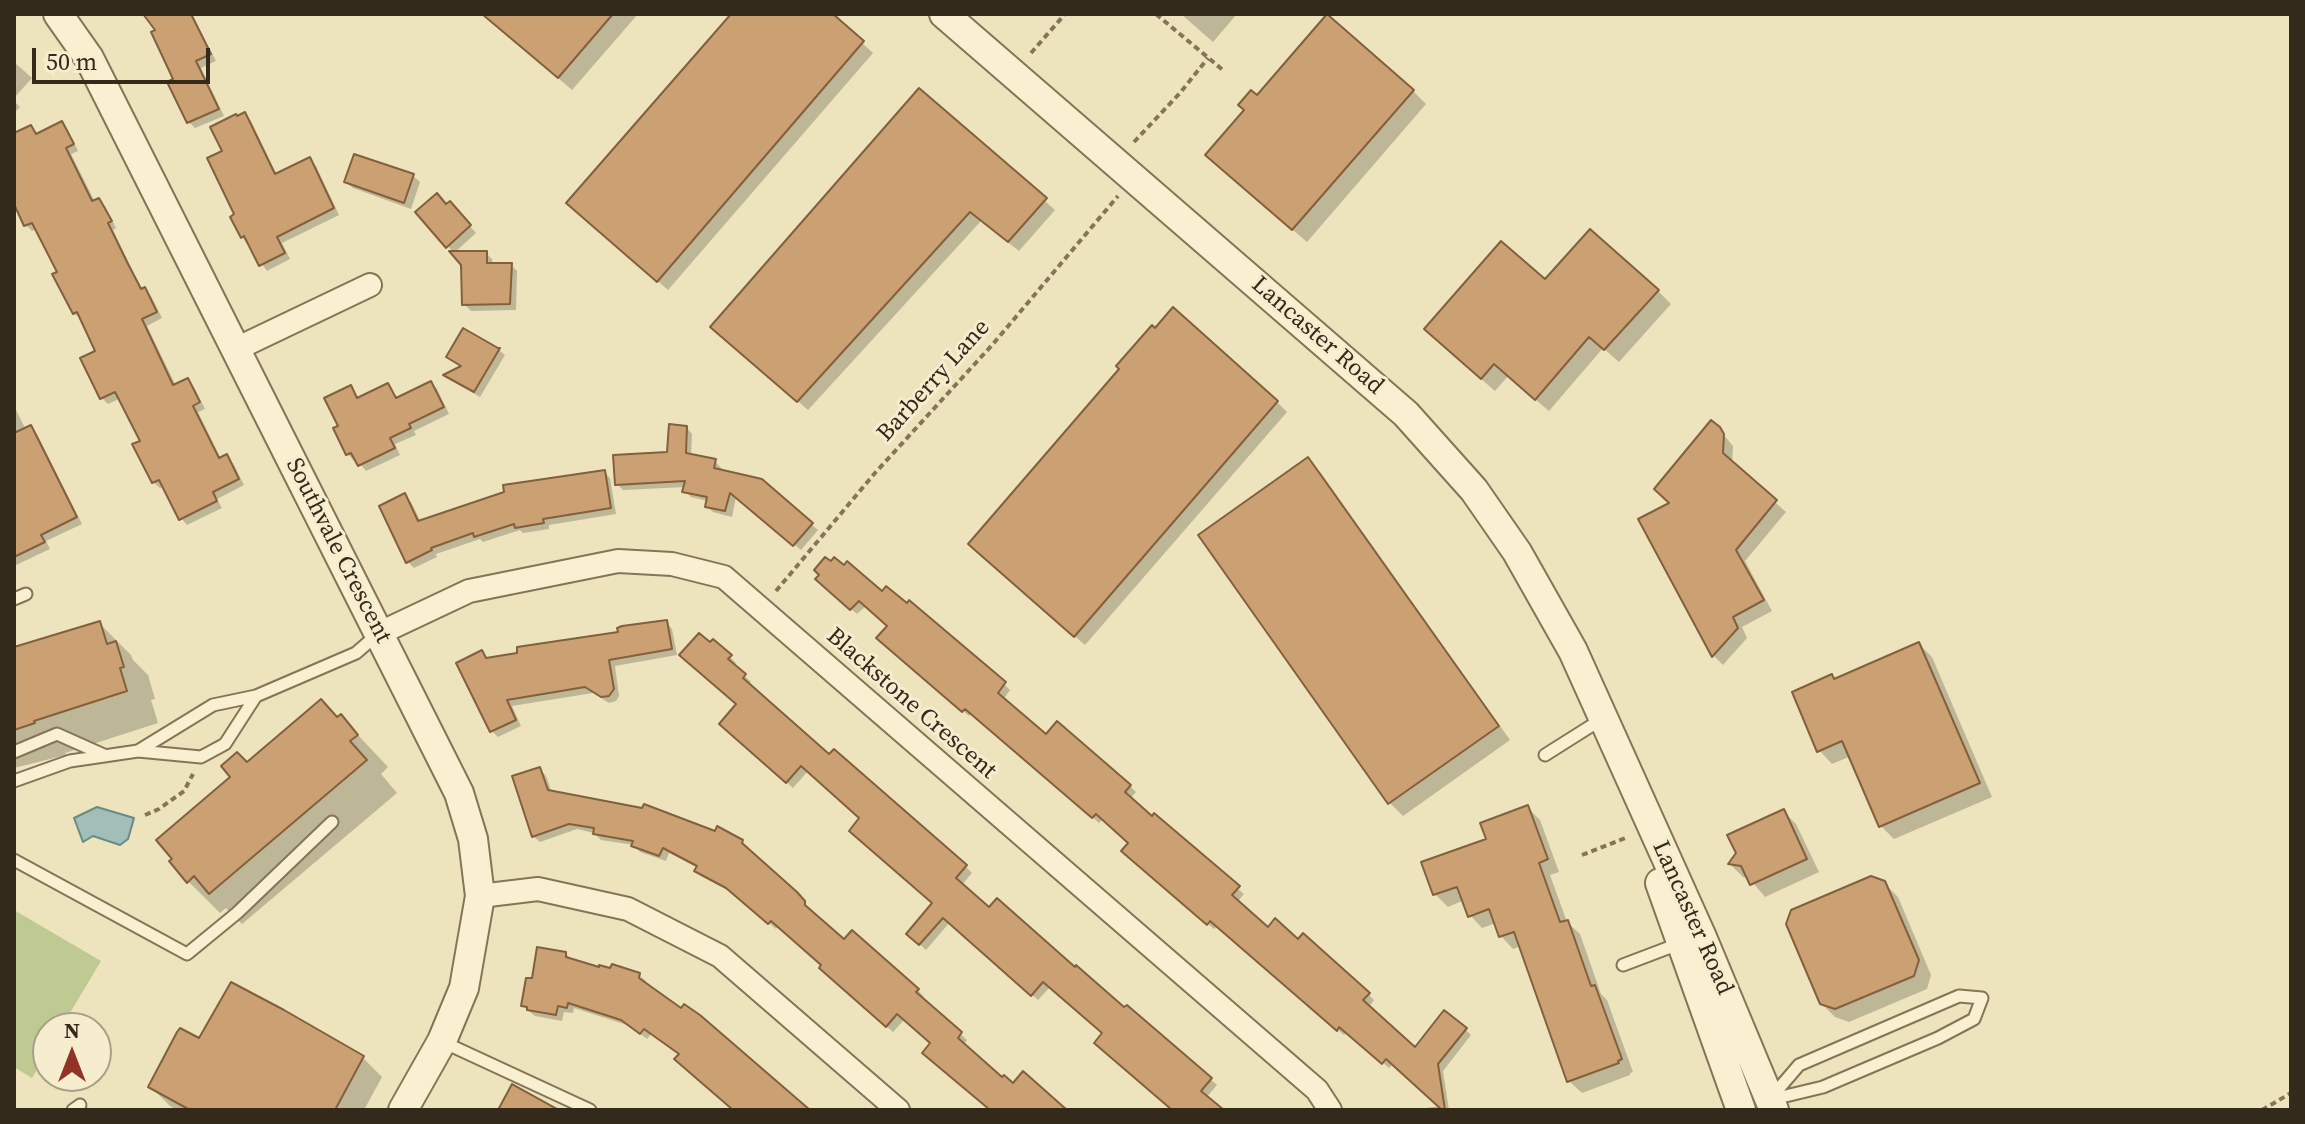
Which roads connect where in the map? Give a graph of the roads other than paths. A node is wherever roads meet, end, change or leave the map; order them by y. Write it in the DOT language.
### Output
graph roads {
  1 [pos="58,14"];
  2 [pos="944,14"];
  3 [pos="370,285"];
  4 [pos="236,349"];
  5 [pos="26,594"];
  6 [pos="14,599"];
  7 [pos="380,633"];
  8 [pos="256,696"];
  9 [pos="1605,723"];
  10 [pos="138,751"];
  11 [pos="14,752"];
  12 [pos="105,755"];
  13 [pos="1545,755"];
  14 [pos="14,781"];
  15 [pos="332,822"];
  16 [pos="14,860"];
  17 [pos="480,896"];
  18 [pos="1691,939"];
  19 [pos="1623,965"];
  20 [pos="442,1041"];
  21 [pos="1772,1105"];
  22 [pos="403,1110"];
  23 [pos="590,1110"];
  24 [pos="898,1110"];
  25 [pos="1330,1110"];
  26 [pos="1741,1110"];
  1 -- 4 [label="street, Southvale Crescent"];
  2 -- 9 [label="street, Lancaster Road"];
  3 -- 4 [label="street"];
  4 -- 7 [label="street, Southvale Crescent"];
  5 -- 6 [label="lane"];
  7 -- 8 [label="lane"];
  7 -- 17 [label="street, Southvale Crescent"];
  7 -- 25 [label="street, Blackstone Crescent"];
  8 -- 10 [label="lane"];
  8 -- 10 [label="lane"];
  9 -- 13 [label="lane"];
  9 -- 18 [label="street, Lancaster Road"];
  10 -- 12 [label="lane"];
  11 -- 12 [label="lane"];
  12 -- 14 [label="lane"];
  15 -- 16 [label="lane"];
  17 -- 20 [label="street, Southvale Crescent"];
  17 -- 24 [label="street"];
  18 -- 19 [label="lane"];
  18 -- 21 [label="street, Lancaster Road"];
  18 -- 26 [label="street, Lancaster Road"];
  20 -- 22 [label="street, Southvale Crescent"];
  20 -- 23 [label="lane"];
  21 -- 21 [label="lane"];
}
